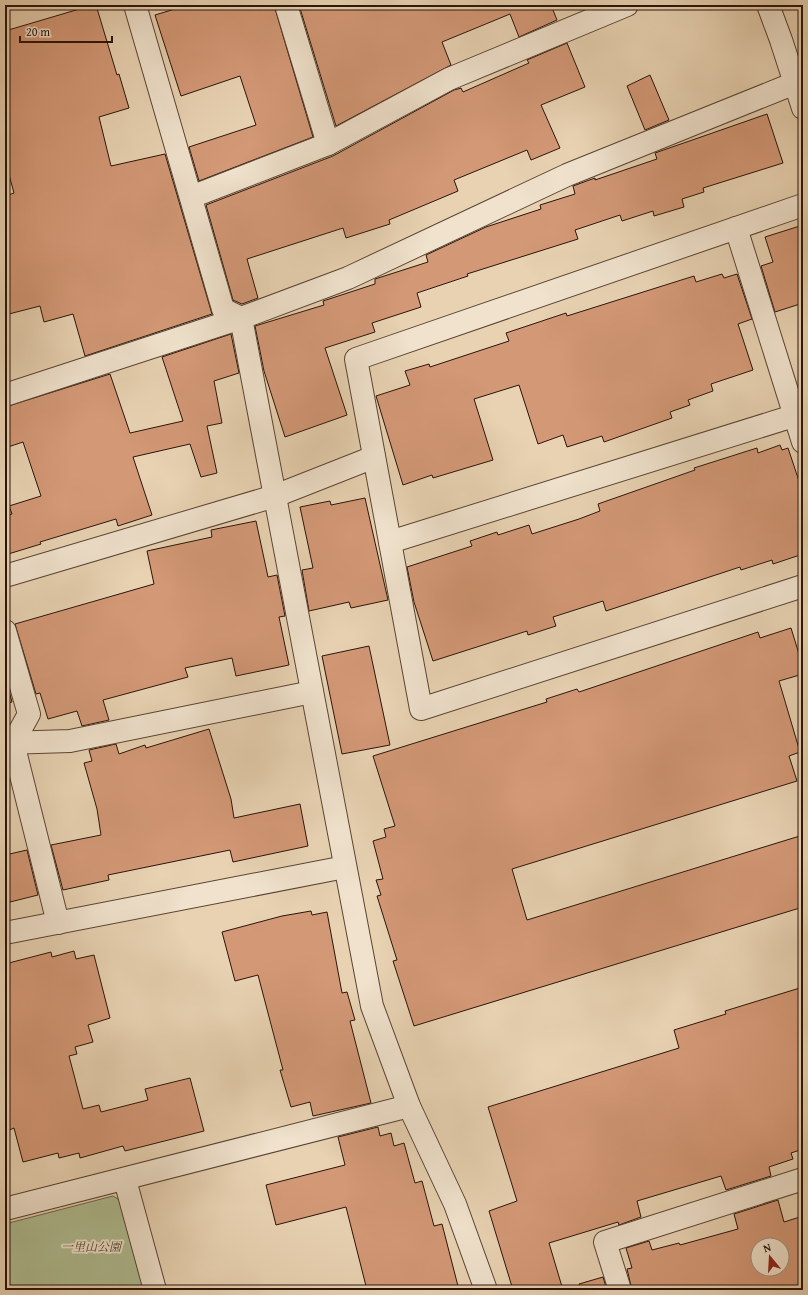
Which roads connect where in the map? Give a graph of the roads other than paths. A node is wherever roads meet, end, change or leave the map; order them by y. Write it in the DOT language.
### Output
graph roads {
  1 [pos="135,5"];
  2 [pos="286,5"];
  3 [pos="627,5"];
  4 [pos="768,5"];
  5 [pos="795,83"];
  6 [pos="803,108"];
  7 [pos="328,144"];
  8 [pos="191,196"];
  9 [pos="803,205"];
  10 [pos="736,228"];
  11 [pos="241,318"];
  12 [pos="5,395"];
  13 [pos="799,414"];
  14 [pos="803,442"];
  15 [pos="374,457"];
  16 [pos="275,496"];
  17 [pos="390,542"];
  18 [pos="5,576"];
  19 [pos="803,586"];
  20 [pos="5,630"];
  21 [pos="312,692"];
  22 [pos="9,743"];
  23 [pos="345,867"];
  24 [pos="58,923"];
  25 [pos="5,933"];
  26 [pos="409,1106"];
  27 [pos="803,1179"];
  28 [pos="125,1180"];
  29 [pos="5,1210"];
  30 [pos="155,1290"];
  31 [pos="486,1290"];
  32 [pos="620,1290"];
  1 -- 8 [label="street"];
  2 -- 7 [label="street"];
  3 -- 7 [label="street"];
  4 -- 5 [label="street"];
  5 -- 6 [label="street"];
  5 -- 11 [label="street"];
  7 -- 8 [label="street"];
  8 -- 11 [label="street"];
  9 -- 10 [label="street"];
  10 -- 13 [label="street"];
  10 -- 15 [label="street"];
  11 -- 12 [label="street"];
  11 -- 16 [label="street"];
  13 -- 14 [label="street"];
  13 -- 17 [label="street"];
  15 -- 16 [label="street"];
  15 -- 17 [label="street"];
  16 -- 18 [label="street"];
  16 -- 21 [label="street"];
  17 -- 19 [label="street"];
  20 -- 22 [label="street"];
  21 -- 22 [label="street"];
  21 -- 23 [label="street"];
  22 -- 24 [label="street"];
  23 -- 24 [label="street"];
  23 -- 26 [label="street"];
  24 -- 25 [label="street"];
  26 -- 28 [label="street"];
  26 -- 31 [label="street"];
  27 -- 32 [label="street"];
  28 -- 29 [label="street"];
  28 -- 30 [label="street"];
}
